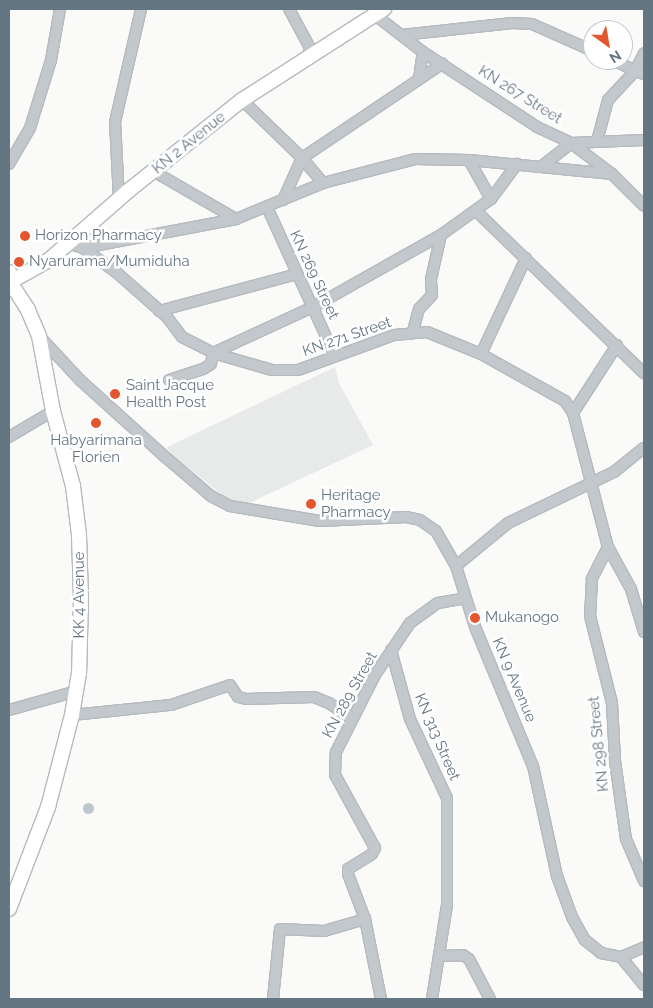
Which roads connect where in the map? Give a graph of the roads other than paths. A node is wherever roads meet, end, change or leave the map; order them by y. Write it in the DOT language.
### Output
graph roads {
  1 [pos="60,9"];
  2 [pos="141,9"];
  3 [pos="289,9"];
  4 [pos="379,12"];
  5 [pos="402,35"];
  6 [pos="583,47"];
  7 [pos="423,52"];
  8 [pos="644,53"];
  9 [pos="308,57"];
  10 [pos="442,64"];
  11 [pos="640,72"];
  12 [pos="419,79"];
  13 [pos="242,100"];
  14 [pos="644,140"];
  15 [pos="597,141"];
  16 [pos="571,143"];
  17 [pos="302,158"];
  18 [pos="469,160"];
  19 [pos="9,164"];
  20 [pos="517,164"];
  21 [pos="542,166"];
  22 [pos="153,171"];
  23 [pos="612,174"];
  24 [pos="323,183"];
  25 [pos="491,198"];
  26 [pos="119,200"];
  27 [pos="283,200"];
  28 [pos="644,206"];
  29 [pos="266,207"];
  30 [pos="477,212"];
  31 [pos="236,219"];
  32 [pos="441,236"];
  33 [pos="77,246"];
  34 [pos="526,258"];
  35 [pos="297,274"];
  36 [pos="9,279"];
  37 [pos="313,307"];
  38 [pos="159,311"];
  39 [pos="413,331"];
  40 [pos="39,336"];
  41 [pos="617,345"];
  42 [pos="213,353"];
  43 [pos="334,354"];
  44 [pos="481,354"];
  45 [pos="644,373"];
  46 [pos="169,380"];
  47 [pos="53,410"];
  48 [pos="573,413"];
  49 [pos="9,437"];
  50 [pos="644,448"];
  51 [pos="590,485"];
  52 [pos="608,547"];
  53 [pos="456,566"];
  54 [pos="465,598"];
  55 [pos="644,632"];
  56 [pos="391,650"];
  57 [pos="77,691"];
  58 [pos="9,710"];
  59 [pos="72,714"];
  60 [pos="351,718"];
  61 [pos="644,881"];
  62 [pos="9,909"];
  63 [pos="365,919"];
  64 [pos="644,947"];
  65 [pos="440,956"];
  66 [pos="622,957"];
  67 [pos="644,985"];
  68 [pos="273,999"];
  69 [pos="381,999"];
  70 [pos="432,999"];
  71 [pos="490,999"];
  1 -- 19 [label="street"];
  2 -- 26 [label="street"];
  3 -- 9 [label="street"];
  4 -- 5 [label="street, KN 267 Street"];
  4 -- 9 [label="main road, KN 2 Avenue"];
  5 -- 6 [label="street"];
  5 -- 7 [label="street, KN 267 Street"];
  7 -- 10 [label="street, KN 267 Street"];
  7 -- 12 [label="street"];
  8 -- 11 [label="street"];
  9 -- 13 [label="main road, KN 2 Avenue"];
  10 -- 12 [label="street"];
  10 -- 16 [label="street, KN 267 Street"];
  11 -- 15 [label="street"];
  12 -- 17 [label="street"];
  13 -- 17 [label="street"];
  13 -- 22 [label="main road, KN 2 Avenue"];
  14 -- 15 [label="street"];
  15 -- 16 [label="street"];
  16 -- 21 [label="street"];
  16 -- 23 [label="street, KN 267 Street"];
  17 -- 24 [label="street"];
  17 -- 27 [label="street"];
  18 -- 20 [label="street"];
  18 -- 24 [label="street"];
  18 -- 25 [label="street"];
  20 -- 21 [label="street"];
  20 -- 25 [label="street"];
  21 -- 23 [label="street"];
  22 -- 26 [label="main road, KN 2 Avenue"];
  22 -- 31 [label="street"];
  23 -- 28 [label="street, KN 267 Street"];
  24 -- 27 [label="street"];
  25 -- 30 [label="street"];
  26 -- 33 [label="main road, KN 2 Avenue"];
  27 -- 29 [label="street"];
  29 -- 31 [label="street"];
  29 -- 35 [label="street, KN 269 Street"];
  30 -- 32 [label="street"];
  30 -- 34 [label="street"];
  31 -- 33 [label="street"];
  32 -- 37 [label="street"];
  32 -- 39 [label="street"];
  33 -- 36 [label="main road, KN 2 Avenue"];
  33 -- 38 [label="street, KN 271 Street"];
  34 -- 41 [label="street"];
  34 -- 44 [label="street"];
  35 -- 37 [label="street, KN 269 Street"];
  35 -- 38 [label="street"];
  36 -- 40 [label="main road, KK 4 Avenue"];
  37 -- 42 [label="street"];
  37 -- 43 [label="street, KN 269 Street"];
  38 -- 42 [label="street, KN 271 Street"];
  39 -- 43 [label="street, KN 271 Street"];
  39 -- 44 [label="street, KN 271 Street"];
  40 -- 47 [label="main road, KK 4 Avenue"];
  40 -- 53 [label="street, KN 9 Avenue"];
  41 -- 45 [label="street"];
  41 -- 48 [label="street"];
  42 -- 43 [label="street, KN 271 Street"];
  42 -- 46 [label="street"];
  44 -- 48 [label="street, KN 271 Street"];
  47 -- 49 [label="street"];
  47 -- 57 [label="main road, KK 4 Avenue"];
  48 -- 51 [label="street"];
  50 -- 51 [label="street"];
  51 -- 52 [label="street"];
  51 -- 53 [label="street"];
  52 -- 55 [label="street"];
  52 -- 61 [label="street, KN 298 Street"];
  53 -- 54 [label="street, KN 9 Avenue"];
  54 -- 56 [label="street, KN 289 Street"];
  54 -- 66 [label="street, KN 9 Avenue"];
  56 -- 60 [label="street, KN 289 Street"];
  56 -- 65 [label="street, KN 313 Street"];
  57 -- 58 [label="street"];
  57 -- 59 [label="main road, KK 4 Avenue"];
  59 -- 60 [label="street"];
  59 -- 62 [label="main road, KK 4 Avenue"];
  60 -- 63 [label="street, KN 289 Street"];
  63 -- 68 [label="street"];
  63 -- 69 [label="street, KN 289 Street"];
  64 -- 66 [label="street"];
  65 -- 70 [label="street, KN 313 Street"];
  65 -- 71 [label="street"];
  66 -- 67 [label="street"];
}
